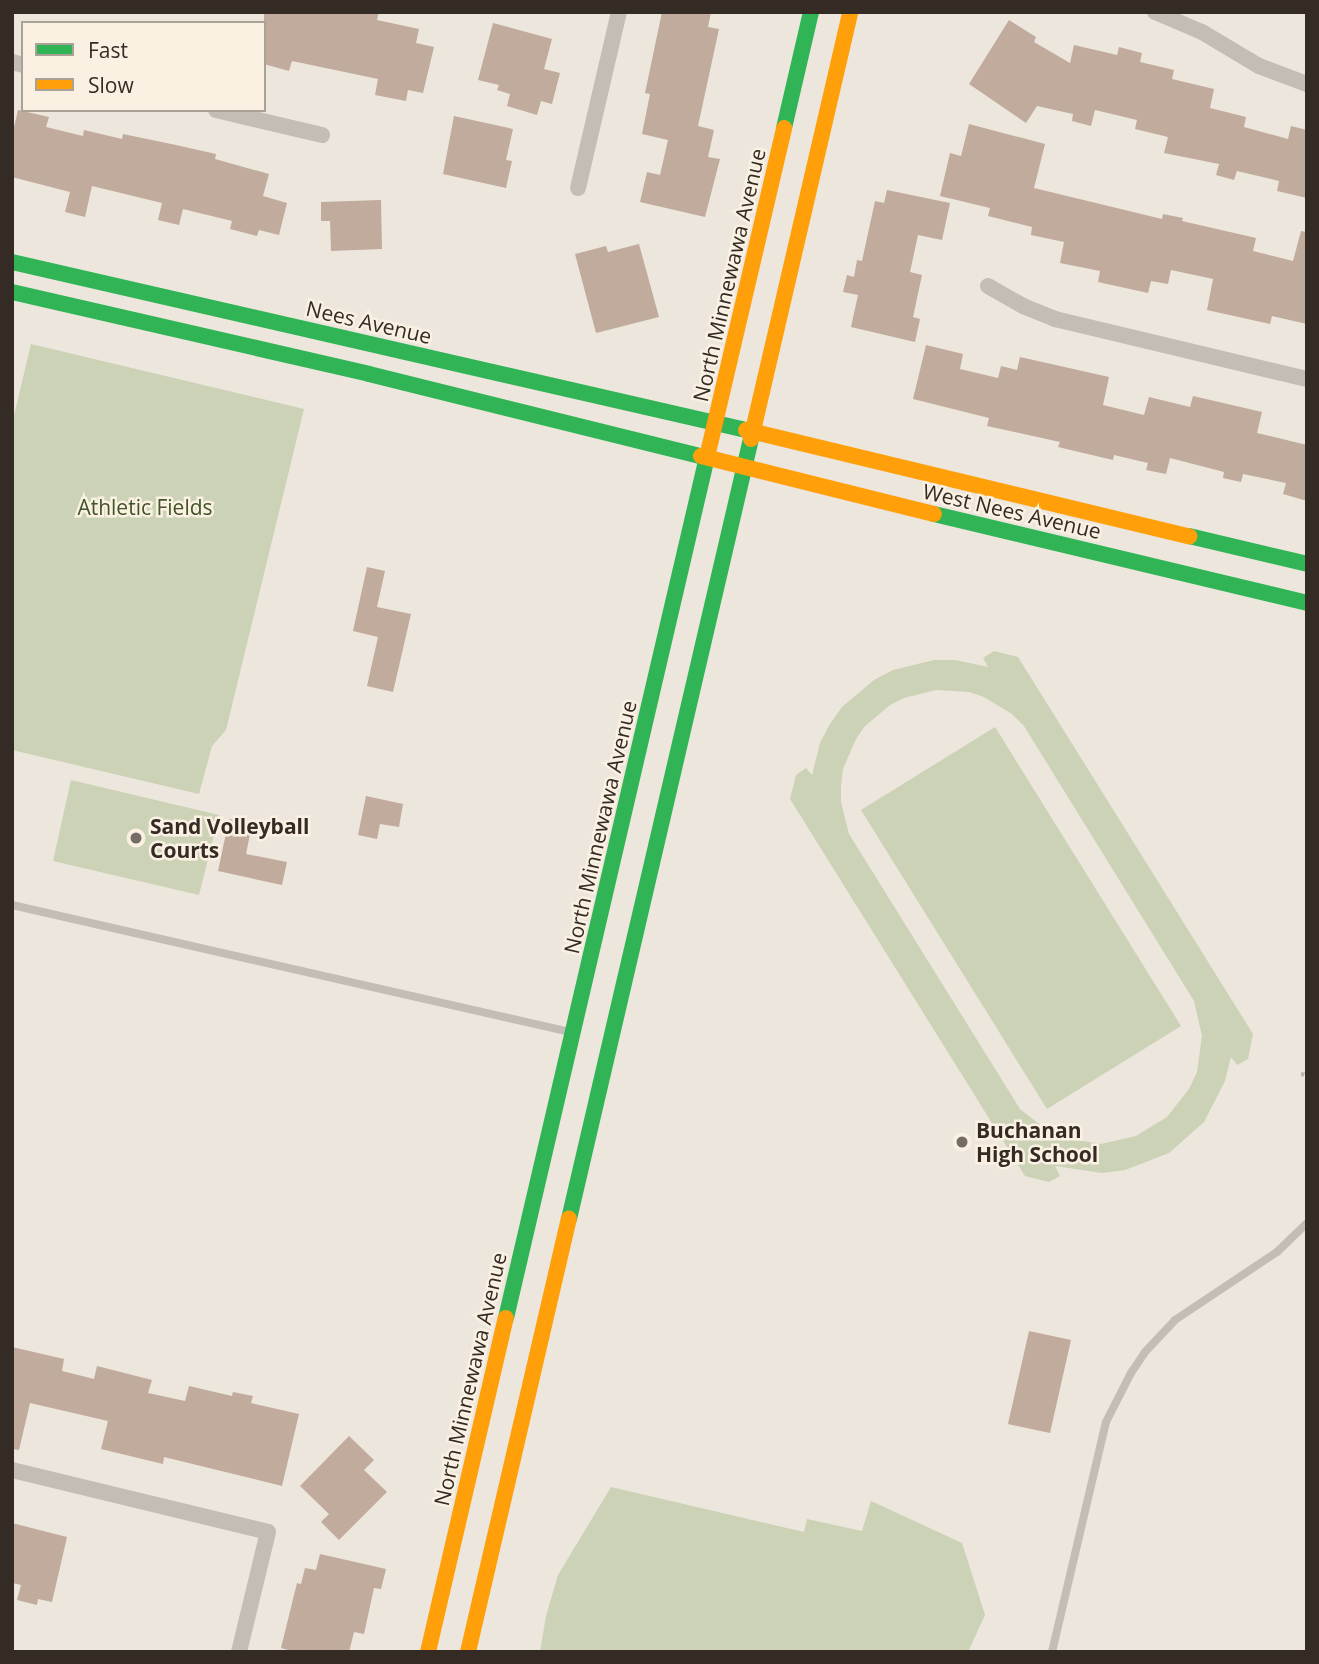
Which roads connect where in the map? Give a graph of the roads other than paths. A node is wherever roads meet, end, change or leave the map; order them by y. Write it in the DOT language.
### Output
graph roads {
  1 [pos="619,12"];
  2 [pos="811,12"];
  3 [pos="850,12"];
  4 [pos="1155,12"];
  5 [pos="1307,84"];
  6 [pos="224,112"];
  7 [pos="322,135"];
  8 [pos="578,188"];
  9 [pos="12,262"];
  10 [pos="988,286"];
  11 [pos="12,292"];
  12 [pos="1307,379"];
  13 [pos="716,423"];
  14 [pos="754,433"];
  15 [pos="708,457"];
  16 [pos="744,468"];
  17 [pos="1307,564"];
  18 [pos="1307,603"];
  19 [pos="12,905"];
  20 [pos="592,1037"];
  21 [pos="1307,1223"];
  22 [pos="12,1470"];
  23 [pos="239,1652"];
  24 [pos="428,1652"];
  25 [pos="468,1652"];
  26 [pos="1052,1652"];
  1 -- 8 [label="street"];
  2 -- 13 [label="main road, North Minnewawa Avenue"];
  3 -- 14 [label="main road, North Minnewawa Avenue"];
  4 -- 5 [label="street"];
  6 -- 7 [label="street"];
  9 -- 13 [label="main road, Nees Avenue"];
  10 -- 12 [label="street"];
  11 -- 15 [label="main road"];
  13 -- 14 [label="main road, West Nees Avenue"];
  13 -- 15 [label="main road, North Minnewawa Avenue"];
  14 -- 16 [label="main road, North Minnewawa Avenue"];
  14 -- 17 [label="main road, West Nees Avenue"];
  15 -- 16 [label="main road, West Nees Avenue"];
  15 -- 20 [label="main road, North Minnewawa Avenue"];
  16 -- 18 [label="main road, West Nees Avenue"];
  16 -- 20 [label="main road, North Minnewawa Avenue"];
  19 -- 20 [label="lane"];
  20 -- 24 [label="main road, North Minnewawa Avenue"];
  20 -- 25 [label="main road, North Minnewawa Avenue"];
  21 -- 26 [label="lane"];
  22 -- 23 [label="street"];
}
